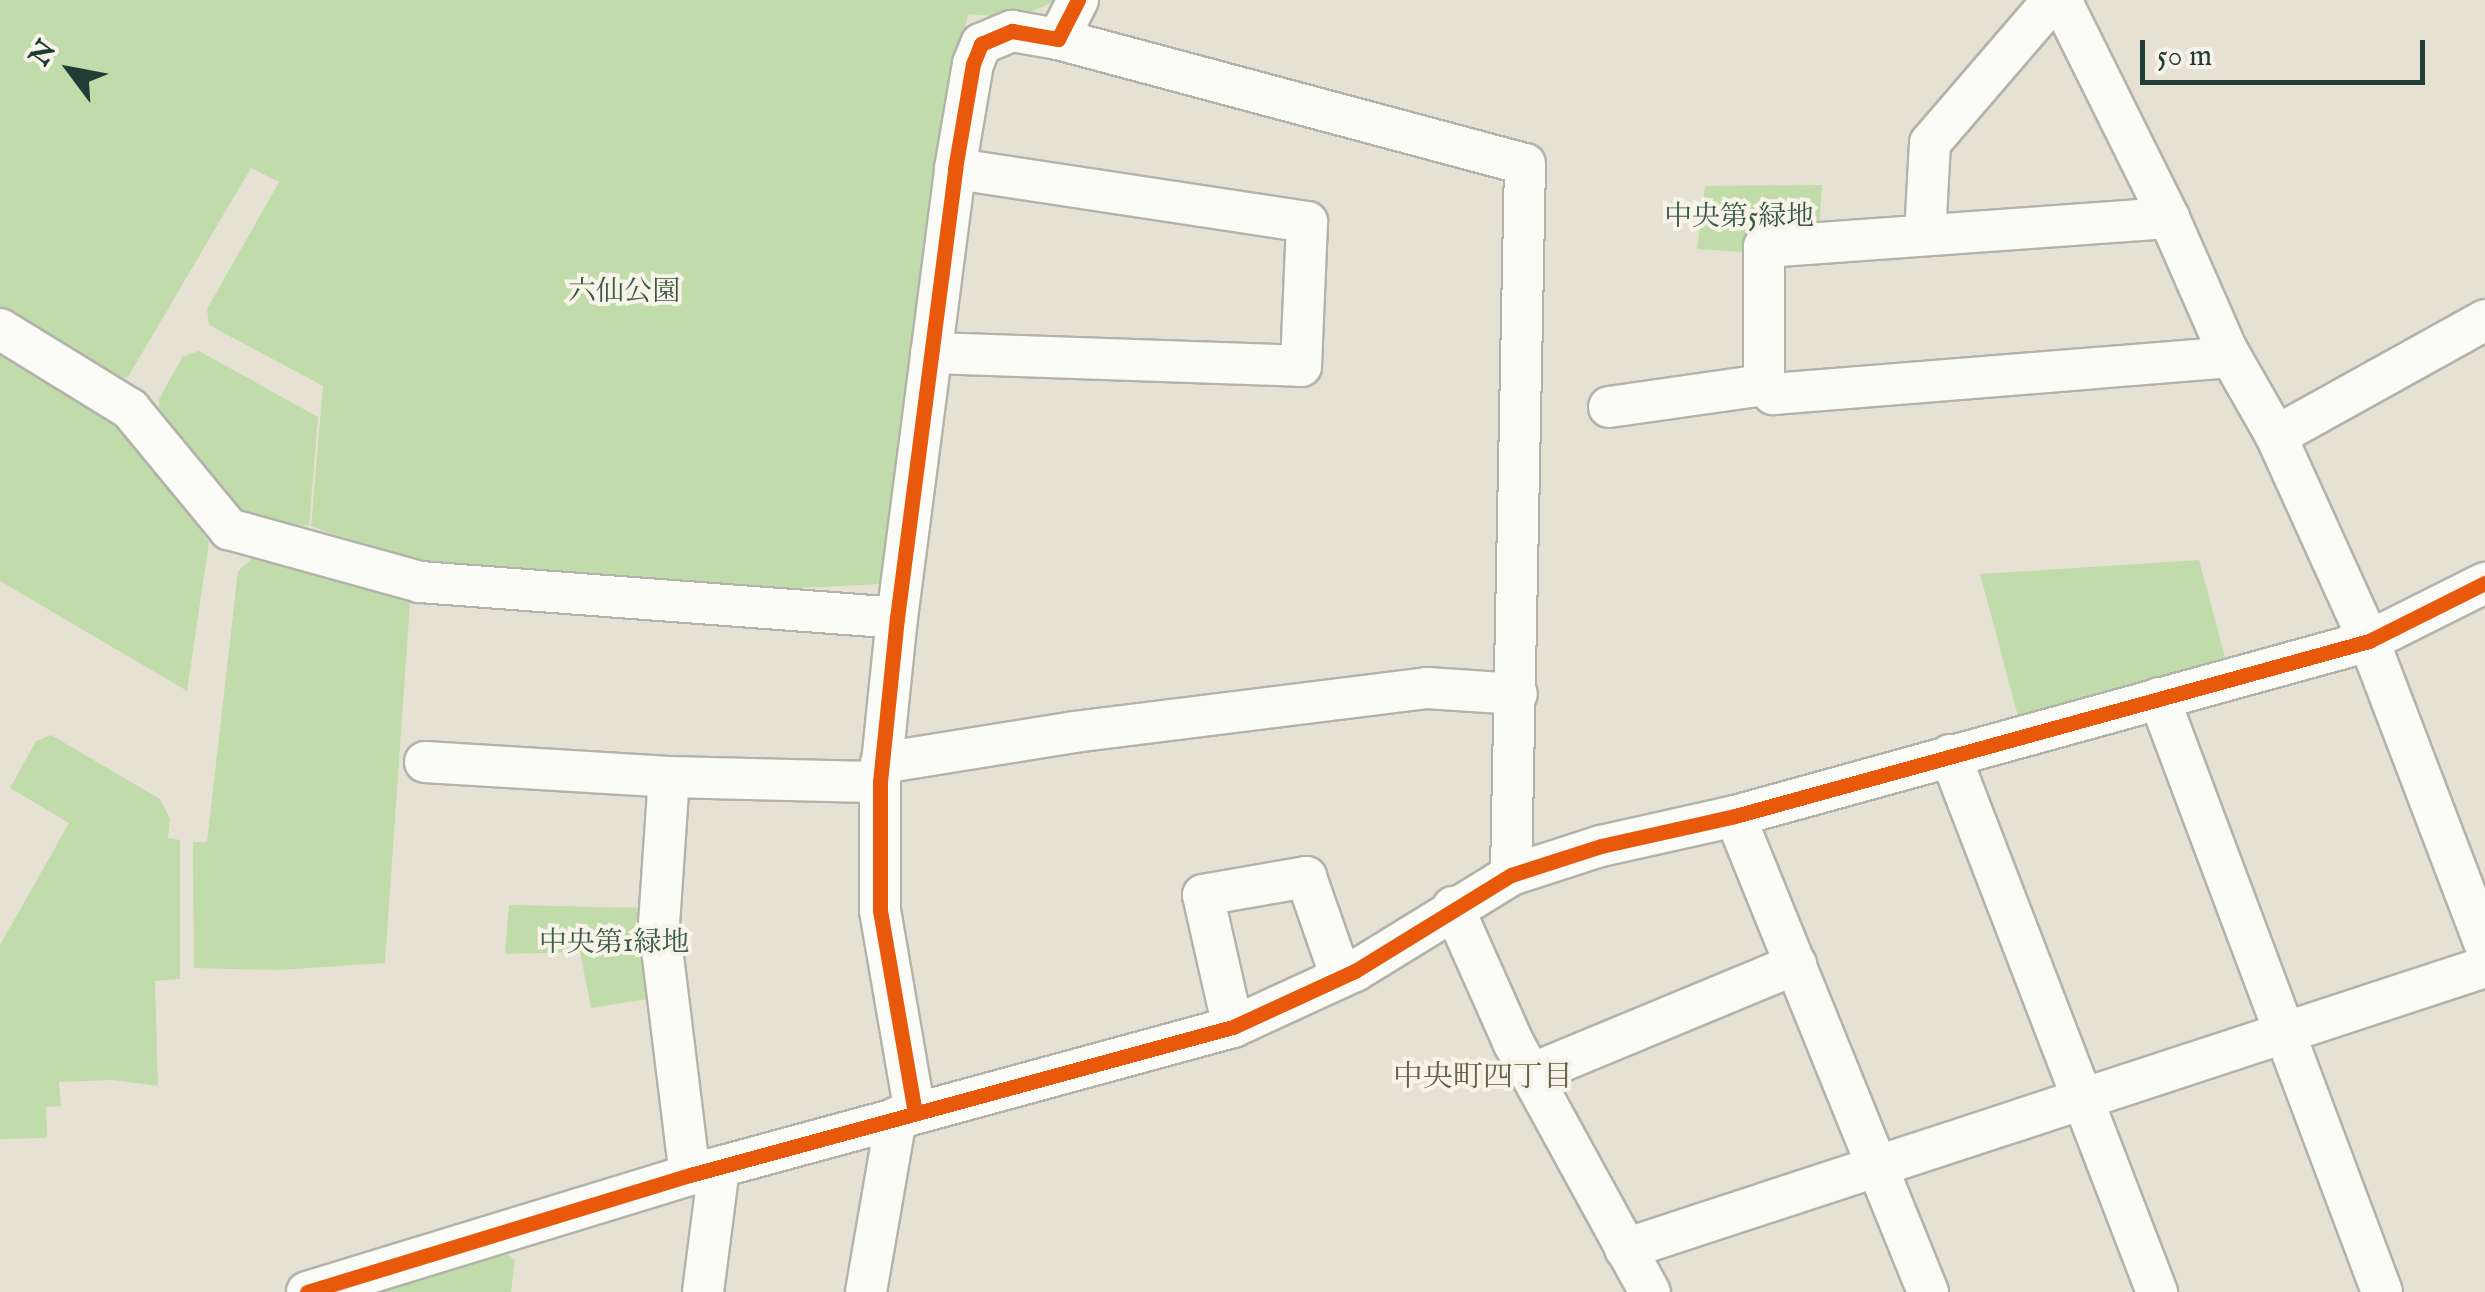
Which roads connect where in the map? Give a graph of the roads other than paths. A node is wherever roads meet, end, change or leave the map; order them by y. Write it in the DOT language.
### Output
graph roads {
  1 [pos="1078,0"];
  2 [pos="2053,0"];
  3 [pos="2061,0"];
  4 [pos="1058,39"];
  5 [pos="955,169"];
  6 [pos="2169,218"];
  7 [pos="1925,235"];
  8 [pos="2485,320"];
  9 [pos="0,329"];
  10 [pos="931,353"];
  11 [pos="2232,357"];
  12 [pos="1764,386"];
  13 [pos="1609,407"];
  14 [pos="2276,436"];
  15 [pos="2485,583"];
  16 [pos="896,618"];
  17 [pos="2369,641"];
  18 [pos="1517,694"];
  19 [pos="2159,698"];
  20 [pos="1950,754"];
  21 [pos="425,762"];
  22 [pos="881,772"];
  23 [pos="669,777"];
  24 [pos="1735,816"];
  25 [pos="1512,875"];
  26 [pos="1453,906"];
  27 [pos="2485,945"];
  28 [pos="1796,964"];
  29 [pos="2485,967"];
  30 [pos="1341,977"];
  31 [pos="1233,1027"];
  32 [pos="2283,1034"];
  33 [pos="1531,1074"];
  34 [pos="2084,1098"];
  35 [pos="906,1116"];
  36 [pos="1879,1166"];
  37 [pos="705,1171"];
  38 [pos="1625,1249"];
  39 [pos="307,1292"];
  40 [pos="704,1292"];
  41 [pos="866,1292"];
  42 [pos="1650,1292"];
  43 [pos="1928,1292"];
  44 [pos="2157,1292"];
  45 [pos="2382,1292"];
  1 -- 4 [label="street"];
  2 -- 7 [label="street"];
  3 -- 6 [label="street"];
  4 -- 5 [label="street"];
  4 -- 18 [label="street"];
  5 -- 10 [label="street"];
  5 -- 10 [label="street"];
  6 -- 7 [label="street"];
  6 -- 11 [label="street"];
  7 -- 12 [label="street"];
  8 -- 14 [label="street"];
  9 -- 16 [label="street"];
  10 -- 16 [label="street"];
  11 -- 12 [label="street"];
  11 -- 14 [label="street"];
  12 -- 13 [label="street"];
  14 -- 17 [label="street"];
  15 -- 17 [label="street"];
  16 -- 22 [label="street"];
  17 -- 19 [label="street"];
  17 -- 27 [label="street"];
  18 -- 22 [label="street"];
  18 -- 25 [label="street"];
  19 -- 20 [label="street"];
  19 -- 32 [label="street"];
  20 -- 24 [label="street"];
  20 -- 34 [label="street"];
  21 -- 23 [label="street"];
  22 -- 23 [label="street"];
  22 -- 35 [label="street"];
  23 -- 37 [label="street"];
  24 -- 25 [label="street"];
  24 -- 28 [label="street"];
  25 -- 26 [label="street"];
  26 -- 30 [label="street"];
  26 -- 33 [label="street"];
  28 -- 33 [label="street"];
  28 -- 36 [label="street"];
  29 -- 32 [label="street"];
  30 -- 31 [label="street"];
  30 -- 31 [label="street"];
  31 -- 35 [label="street"];
  32 -- 34 [label="street"];
  32 -- 45 [label="street"];
  33 -- 38 [label="street"];
  34 -- 36 [label="street"];
  34 -- 44 [label="street"];
  35 -- 37 [label="street"];
  35 -- 41 [label="street"];
  36 -- 38 [label="street"];
  36 -- 43 [label="street"];
  37 -- 39 [label="street"];
  37 -- 40 [label="street"];
  38 -- 42 [label="street"];
}
